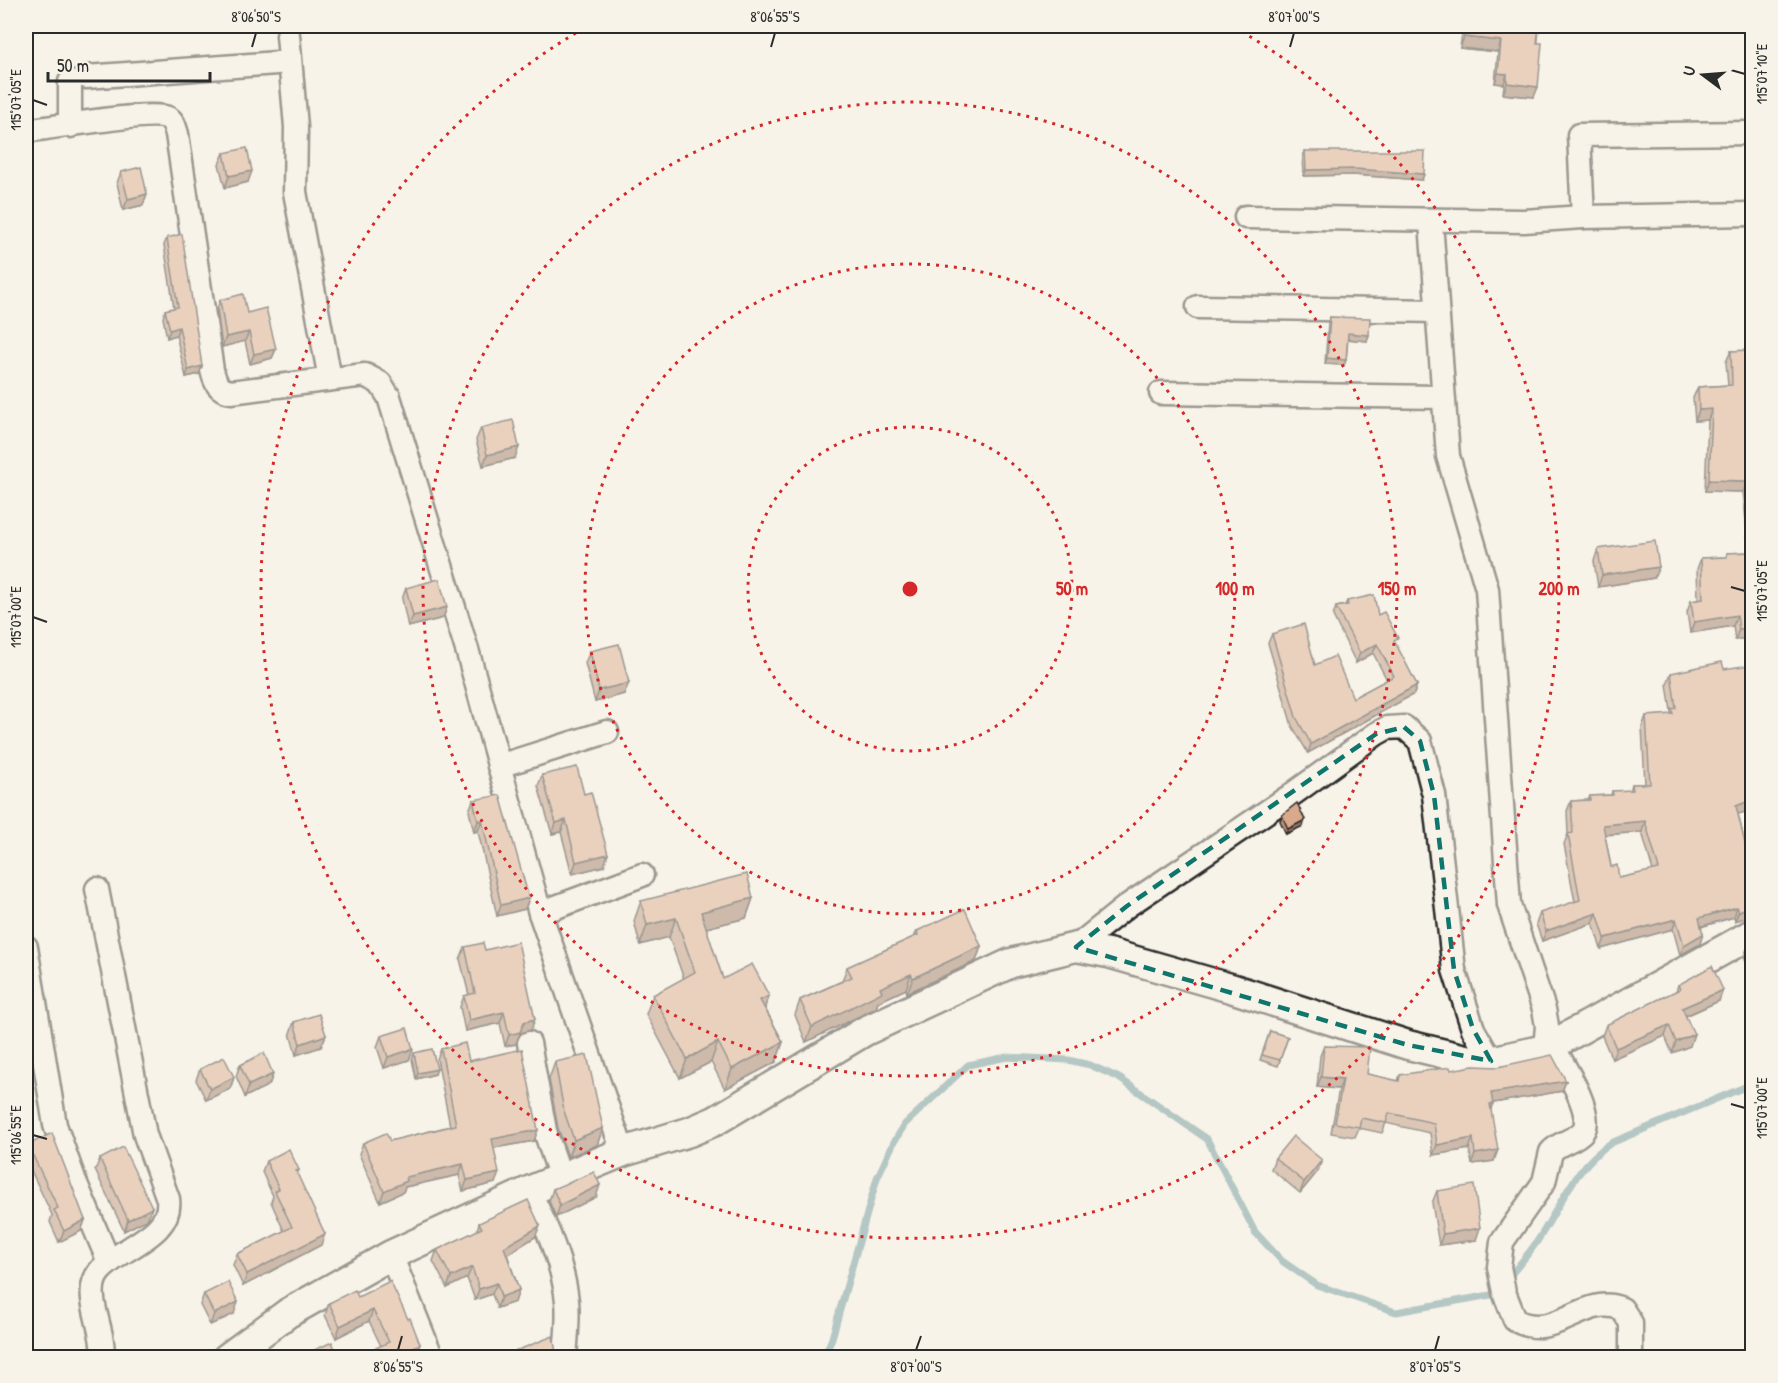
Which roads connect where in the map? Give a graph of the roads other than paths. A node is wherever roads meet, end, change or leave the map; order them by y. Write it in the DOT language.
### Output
graph roads {
  1 [pos="288,35"];
  2 [pos="290,62"];
  3 [pos="70,126"];
  4 [pos="26,131"];
  5 [pos="1752,133"];
  6 [pos="1752,214"];
  7 [pos="1246,217"];
  8 [pos="1582,217"];
  9 [pos="1431,222"];
  10 [pos="1198,307"];
  11 [pos="1437,311"];
  12 [pos="330,379"];
  13 [pos="1161,393"];
  14 [pos="1442,398"];
  15 [pos="607,732"];
  16 [pos="500,766"];
  17 [pos="642,875"];
  18 [pos="97,889"];
  19 [pos="540,913"];
  20 [pos="1752,934"];
  21 [pos="26,947"];
  22 [pos="1076,947"];
  23 [pos="529,1043"];
  24 [pos="1549,1047"];
  25 [pos="1491,1061"];
  26 [pos="623,1152"];
  27 [pos="561,1178"];
  28 [pos="529,1191"];
  29 [pos="391,1255"];
  30 [pos="109,1262"];
  31 [pos="102,1358"];
  32 [pos="227,1358"];
  33 [pos="432,1358"];
  34 [pos="565,1358"];
  35 [pos="1631,1358"];
  1 -- 2 [label="street"];
  2 -- 3 [label="street"];
  2 -- 12 [label="street"];
  3 -- 4 [label="street"];
  3 -- 12 [label="street"];
  5 -- 8 [label="street"];
  6 -- 8 [label="street"];
  7 -- 9 [label="street"];
  8 -- 9 [label="street"];
  9 -- 11 [label="street"];
  10 -- 11 [label="street"];
  11 -- 14 [label="street"];
  12 -- 16 [label="street"];
  13 -- 14 [label="street"];
  14 -- 24 [label="street"];
  15 -- 16 [label="street"];
  16 -- 19 [label="street"];
  17 -- 19 [label="street"];
  18 -- 30 [label="street"];
  19 -- 26 [label="street"];
  20 -- 24 [label="street"];
  21 -- 30 [label="street"];
  22 -- 25 [label="street"];
  22 -- 25 [label="street"];
  22 -- 26 [label="street"];
  23 -- 27 [label="street"];
  24 -- 25 [label="street"];
  24 -- 35 [label="street"];
  26 -- 27 [label="street"];
  27 -- 28 [label="street"];
  28 -- 29 [label="street"];
  28 -- 34 [label="street"];
  29 -- 32 [label="street"];
  29 -- 33 [label="street"];
  30 -- 31 [label="street"];
}
